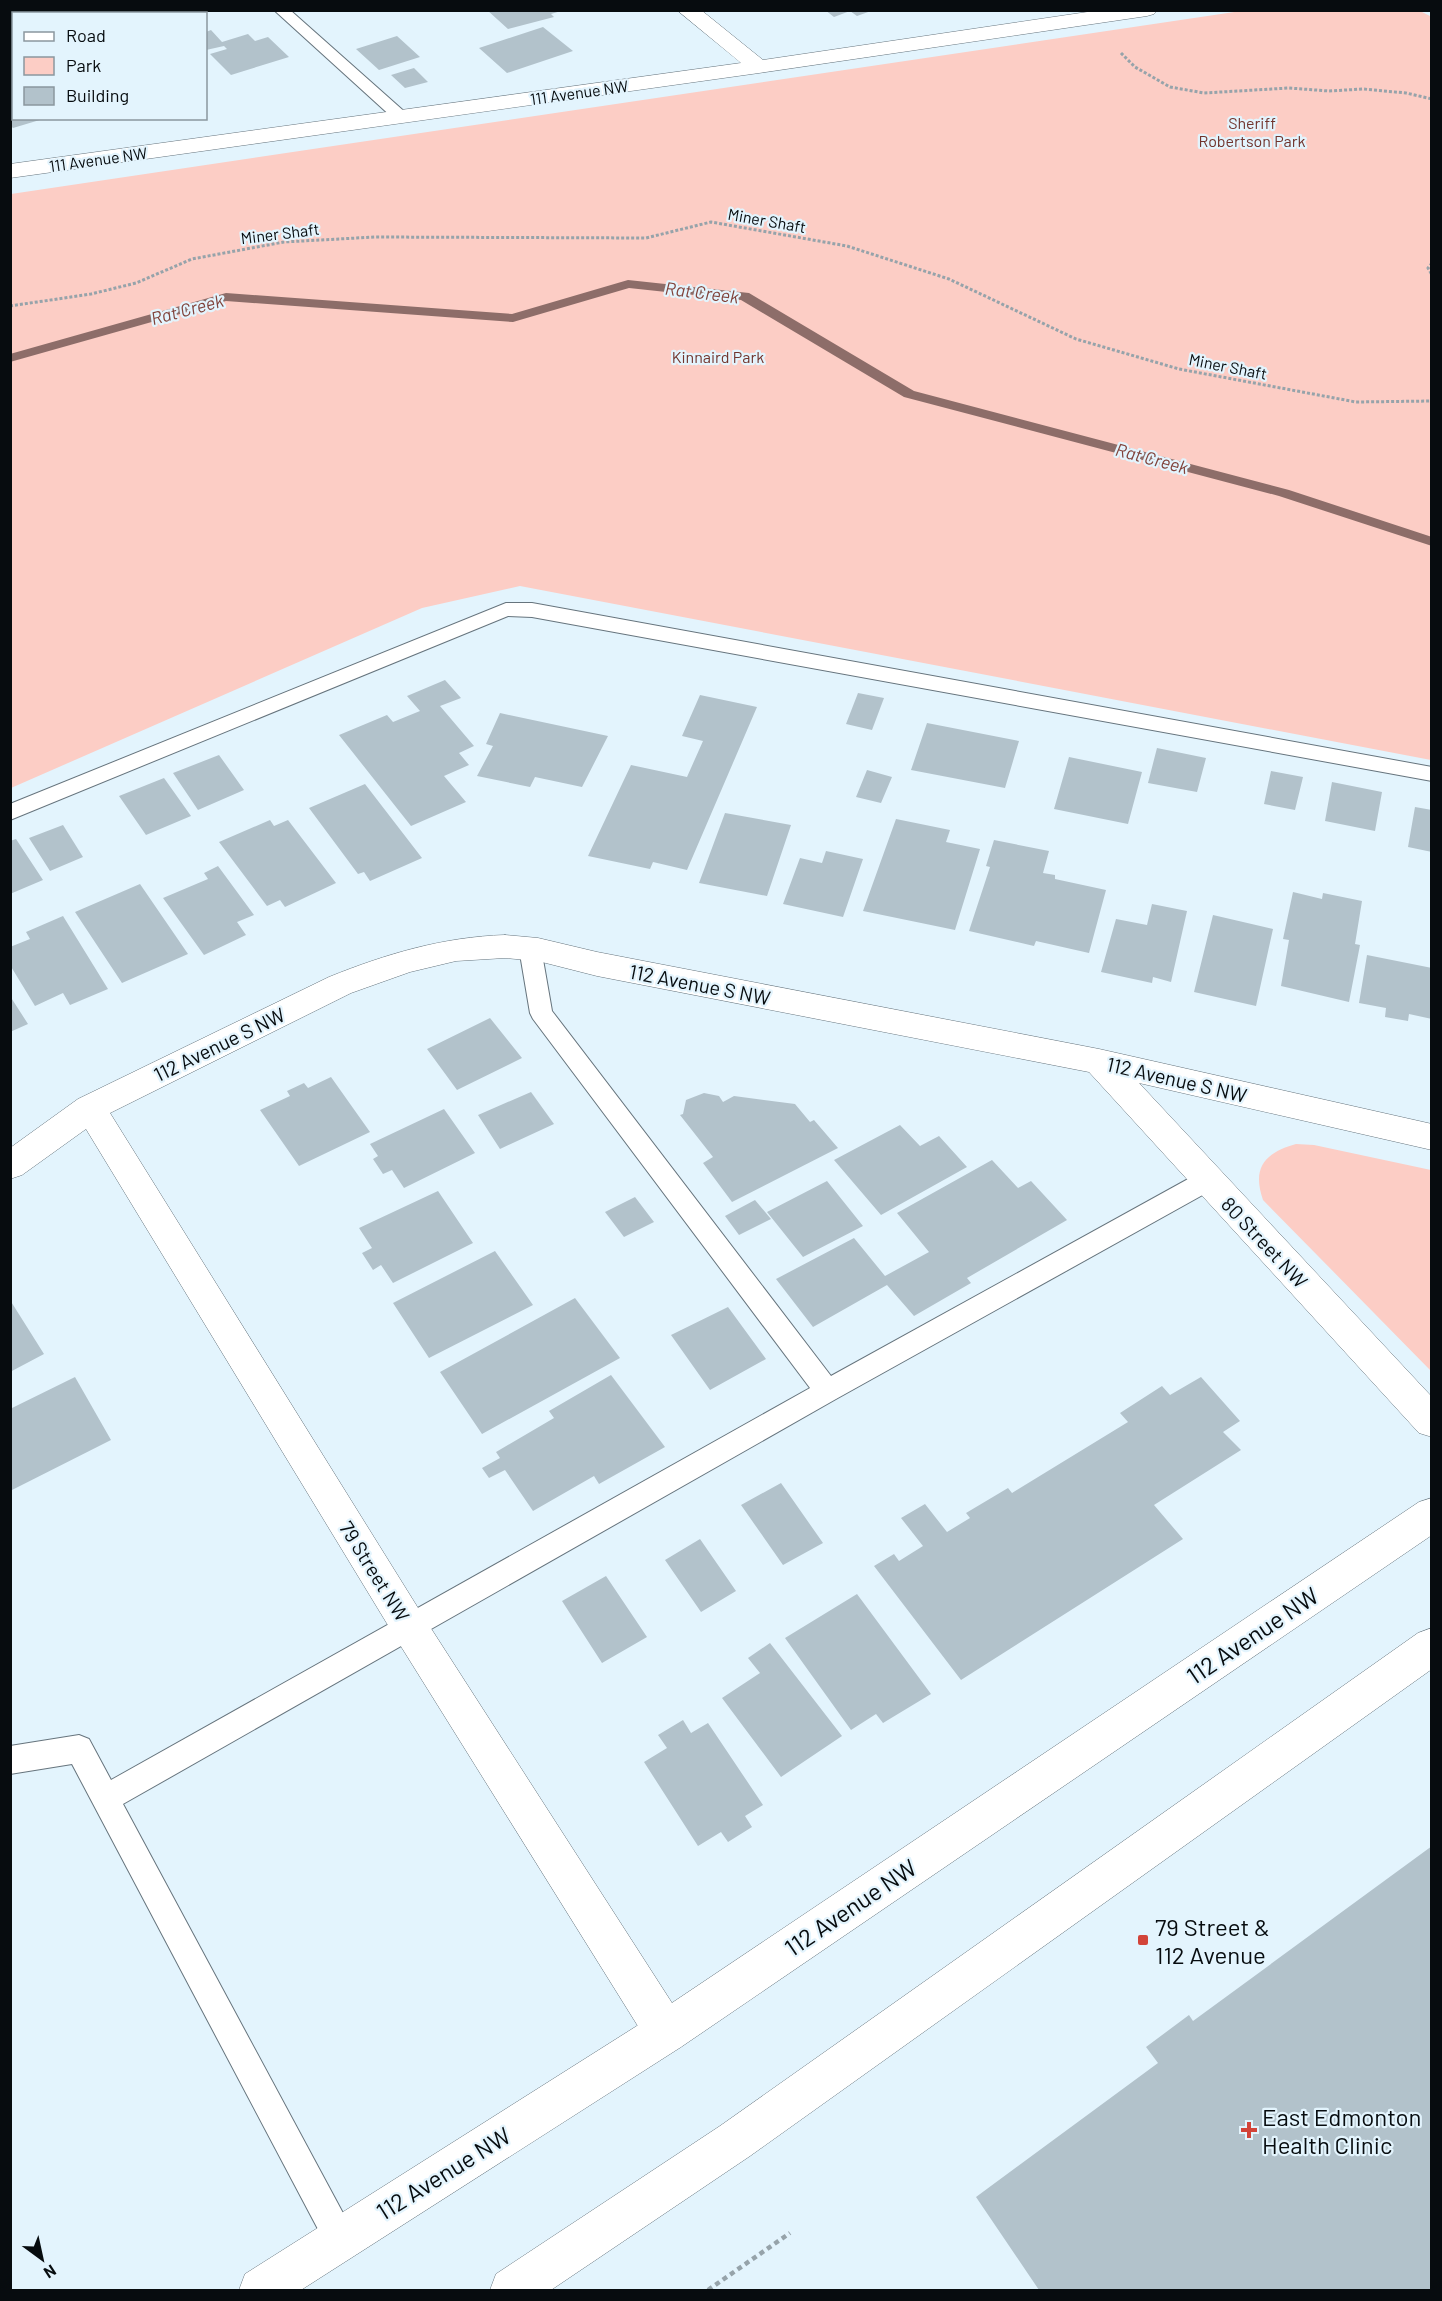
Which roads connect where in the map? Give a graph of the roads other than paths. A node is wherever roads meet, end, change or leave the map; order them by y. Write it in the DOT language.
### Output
graph roads {
  1 [pos="281,10"];
  2 [pos="687,10"];
  3 [pos="1147,10"];
  4 [pos="1099,15"];
  5 [pos="759,67"];
  6 [pos="400,116"];
  7 [pos="10,171"];
  8 [pos="1431,774"];
  9 [pos="11,812"];
  10 [pos="530,948"];
  11 [pos="1099,1061"];
  12 [pos="90,1108"];
  13 [pos="1431,1137"];
  14 [pos="10,1167"];
  15 [pos="1208,1180"];
  16 [pos="827,1391"];
  17 [pos="1431,1422"];
  18 [pos="1431,1514"];
  19 [pos="410,1628"];
  20 [pos="1431,1646"];
  21 [pos="10,1760"];
  22 [pos="105,1799"];
  23 [pos="666,2032"];
  24 [pos="340,2239"];
  25 [pos="261,2290"];
  26 [pos="512,2290"];
  1 -- 6 [label="lane"];
  2 -- 5 [label="street"];
  3 -- 4 [label="street, 111 Avenue NW"];
  4 -- 5 [label="street, 111 Avenue NW"];
  5 -- 6 [label="street, 111 Avenue NW"];
  6 -- 7 [label="street, 111 Avenue NW"];
  8 -- 9 [label="lane"];
  10 -- 11 [label="street, 112 Avenue S NW"];
  10 -- 12 [label="street, 112 Avenue S NW"];
  10 -- 16 [label="lane"];
  11 -- 13 [label="street, 112 Avenue S NW"];
  11 -- 15 [label="street, 80 Street NW"];
  12 -- 14 [label="street, 112 Avenue S NW"];
  12 -- 19 [label="street, 79 Street NW"];
  15 -- 16 [label="lane"];
  15 -- 17 [label="street, 80 Street NW"];
  16 -- 19 [label="lane"];
  18 -- 23 [label="street, 112 Avenue NW"];
  19 -- 22 [label="lane"];
  19 -- 23 [label="street, 79 Street NW"];
  20 -- 26 [label="street"];
  21 -- 22 [label="lane"];
  22 -- 24 [label="lane"];
  23 -- 24 [label="street, 112 Avenue NW"];
  24 -- 25 [label="street, 112 Avenue NW"];
}
